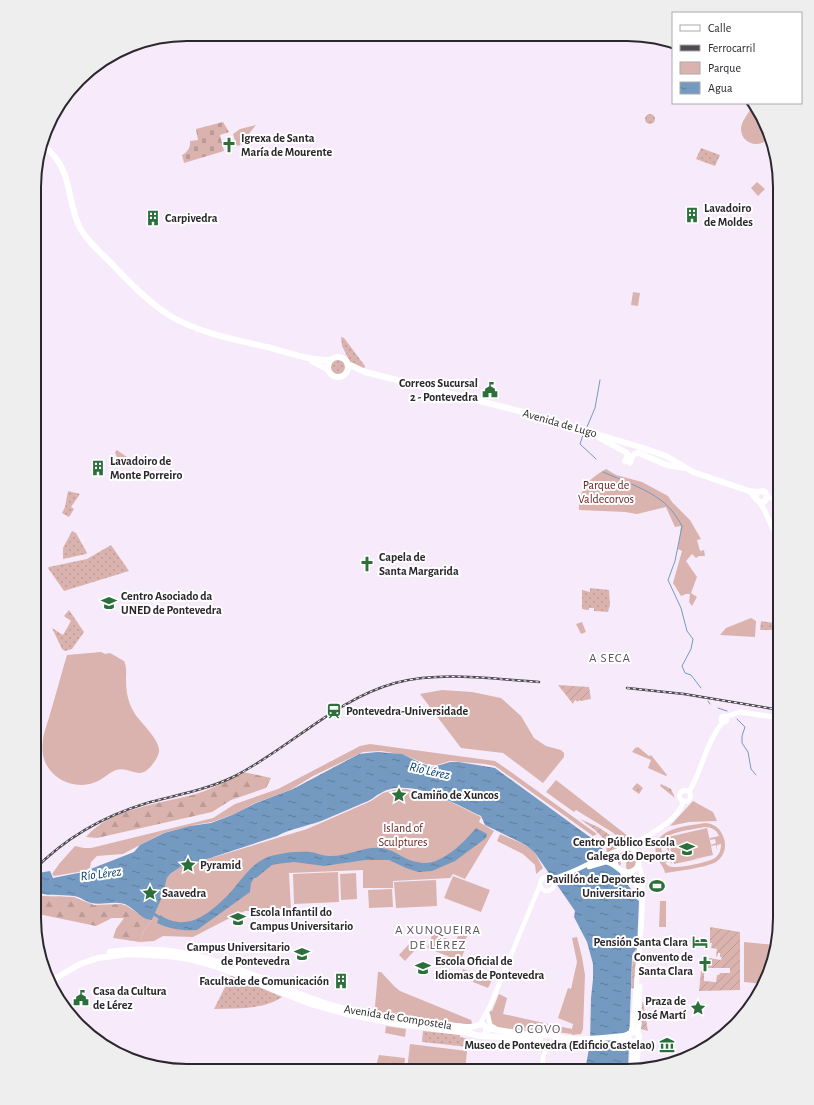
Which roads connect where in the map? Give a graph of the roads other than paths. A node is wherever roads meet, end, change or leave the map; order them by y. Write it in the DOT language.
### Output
graph roads {
  1 [pos="47,148"];
  2 [pos="293,354"];
  3 [pos="330,360"];
  4 [pos="348,364"];
  5 [pos="327,369"];
  6 [pos="365,372"];
  7 [pos="346,373"];
  8 [pos="588,431"];
  9 [pos="687,468"];
  10 [pos="756,494"];
  11 [pos="766,500"];
  12 [pos="773,502"];
  13 [pos="773,529"];
  14 [pos="773,717"];
  15 [pos="689,792"];
  16 [pos="684,801"];
  17 [pos="643,839"];
  18 [pos="628,847"];
  19 [pos="619,850"];
  20 [pos="637,853"];
  21 [pos="638,864"];
  22 [pos="616,866"];
  23 [pos="623,871"];
  24 [pos="551,879"];
  25 [pos="554,884"];
  26 [pos="540,885"];
  27 [pos="544,890"];
  28 [pos="536,897"];
  29 [pos="642,900"];
  30 [pos="640,957"];
  31 [pos="54,978"];
  32 [pos="55,979"];
  33 [pos="490,1006"];
  34 [pos="488,1015"];
  35 [pos="482,1026"];
  36 [pos="630,1033"];
  37 [pos="638,1033"];
  38 [pos="518,1034"];
  39 [pos="479,1035"];
  40 [pos="550,1037"];
  41 [pos="541,1041"];
  42 [pos="589,1041"];
  43 [pos="632,1042"];
  44 [pos="549,1044"];
  45 [pos="544,1057"];
  46 [pos="543,1064"];
  47 [pos="632,1064"];
  48 [pos="635,1064"];
  1 -- 2 [label="highway"];
  2 -- 3 [label="highway"];
  2 -- 5 [label="highway"];
  3 -- 4 [label="highway"];
  3 -- 5 [label="highway"];
  4 -- 6 [label="highway, Avenida de Lugo"];
  4 -- 7 [label="highway"];
  5 -- 7 [label="highway"];
  6 -- 7 [label="highway, Avenida de Lugo"];
  6 -- 8 [label="highway, Avenida de Lugo"];
  8 -- 9 [label="highway, Avenida de Lugo"];
  8 -- 9 [label="highway"];
  9 -- 10 [label="highway, Avenida de Lugo"];
  10 -- 11 [label="highway"];
  10 -- 11 [label="highway"];
  11 -- 12 [label="main road"];
  11 -- 13 [label="main road"];
  14 -- 15 [label="main road"];
  15 -- 16 [label="main road"];
  15 -- 16 [label="main road"];
  16 -- 17 [label="main road"];
  17 -- 18 [label="main road"];
  17 -- 20 [label="main road"];
  18 -- 19 [label="main road"];
  18 -- 20 [label="main road"];
  19 -- 22 [label="main road"];
  19 -- 24 [label="main road"];
  20 -- 21 [label="main road"];
  21 -- 23 [label="main road"];
  21 -- 29 [label="main road"];
  22 -- 23 [label="main road"];
  22 -- 25 [label="main road"];
  23 -- 29 [label="main road"];
  24 -- 25 [label="main road"];
  24 -- 26 [label="main road"];
  25 -- 27 [label="main road"];
  26 -- 27 [label="main road"];
  26 -- 28 [label="main road"];
  27 -- 28 [label="main road"];
  28 -- 33 [label="main road"];
  29 -- 30 [label="main road"];
  30 -- 36 [label="main road"];
  30 -- 37 [label="main road"];
  31 -- 35 [label="highway, Avenida de Compostela"];
  32 -- 39 [label="highway, Avenida de Compostela"];
  33 -- 34 [label="main road"];
  33 -- 35 [label="main road"];
  34 -- 35 [label="main road"];
  34 -- 38 [label="main road"];
  35 -- 38 [label="highway, Avenida de Compostela"];
  35 -- 39 [label="highway"];
  35 -- 39 [label="highway"];
  36 -- 37 [label="highway"];
  36 -- 42 [label="highway"];
  36 -- 43 [label="highway"];
  37 -- 43 [label="highway"];
  38 -- 41 [label="highway, Avenida de Compostela"];
  39 -- 41 [label="highway, Avenida de Compostela"];
  40 -- 41 [label="highway"];
  40 -- 42 [label="highway"];
  40 -- 44 [label="highway"];
  41 -- 44 [label="highway"];
  41 -- 45 [label="main road"];
  42 -- 43 [label="highway"];
  42 -- 44 [label="highway"];
  43 -- 47 [label="highway"];
  43 -- 48 [label="highway"];
  44 -- 45 [label="main road"];
  45 -- 46 [label="main road"];
}
